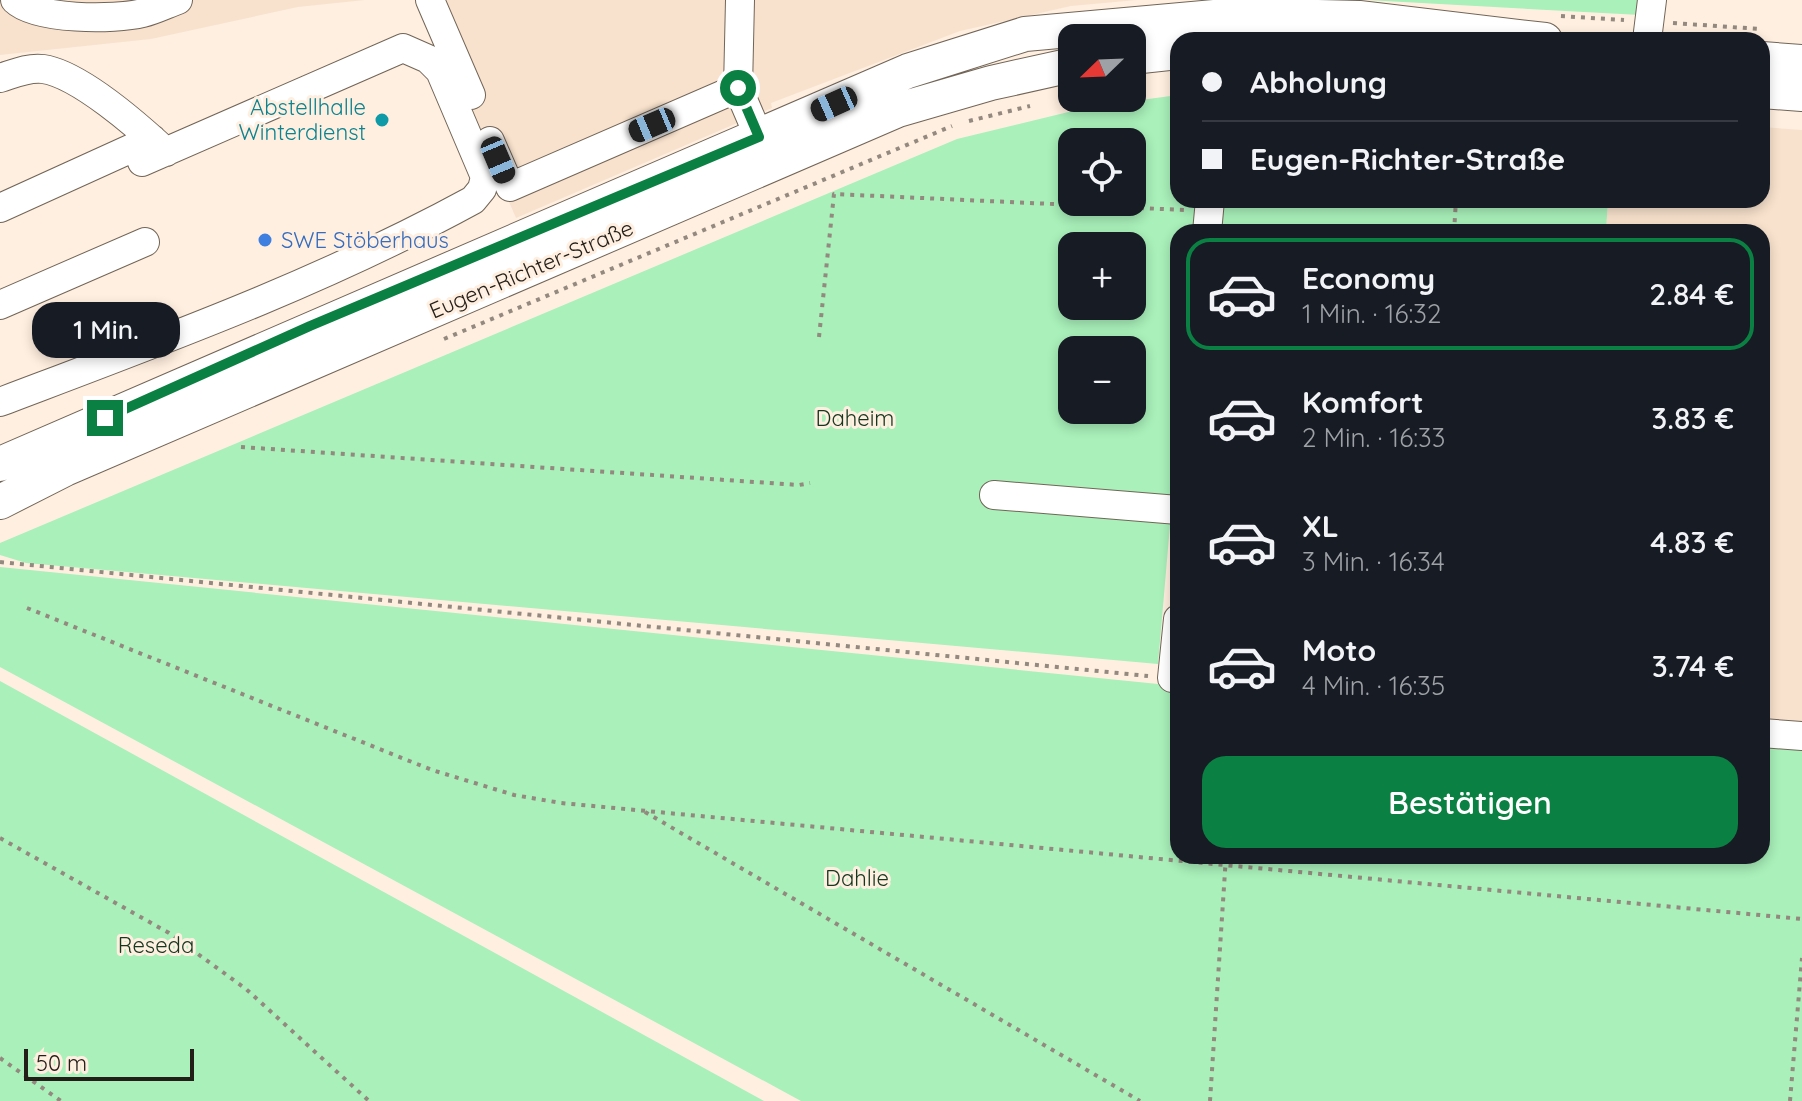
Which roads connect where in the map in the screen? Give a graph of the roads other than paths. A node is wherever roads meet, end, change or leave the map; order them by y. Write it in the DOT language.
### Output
graph roads {
  1 [pos="15,0"];
  2 [pos="178,0"];
  3 [pos="430,0"];
  4 [pos="740,0"];
  5 [pos="1236,18"];
  6 [pos="1477,32"];
  7 [pos="1770,46"];
  8 [pos="1170,53"];
  9 [pos="1146,55"];
  10 [pos="1802,62"];
  11 [pos="1058,68"];
  12 [pos="0,78"];
  13 [pos="738,88"];
  14 [pos="1770,92"];
  15 [pos="1802,94"];
  16 [pos="759,137"];
  17 [pos="154,151"];
  18 [pos="0,208"];
  19 [pos="145,242"];
  20 [pos="0,305"];
  21 [pos="0,402"];
  22 [pos="0,464"];
  23 [pos="994,495"];
  24 [pos="0,502"];
  25 [pos="1170,509"];
  26 [pos="1770,734"];
  27 [pos="1802,736"];
  1 -- 2 [label="lane"];
  3 -- 13 [label="lane"];
  4 -- 13 [label="lane"];
  5 -- 6 [label="main road, Eugen-Richter-Straße"];
  5 -- 16 [label="main road, Eugen-Richter-Straße"];
  7 -- 10 [label="main road"];
  8 -- 9 [label="main road"];
  11 -- 24 [label="main road, Eugen-Richter-Straße"];
  12 -- 17 [label="lane"];
  13 -- 16 [label="lane"];
  14 -- 15 [label="main road"];
  16 -- 22 [label="main road, Eugen-Richter-Straße"];
  17 -- 18 [label="lane"];
  17 -- 21 [label="lane"];
  19 -- 20 [label="lane"];
  23 -- 25 [label="lane"];
  26 -- 27 [label="lane"];
}
